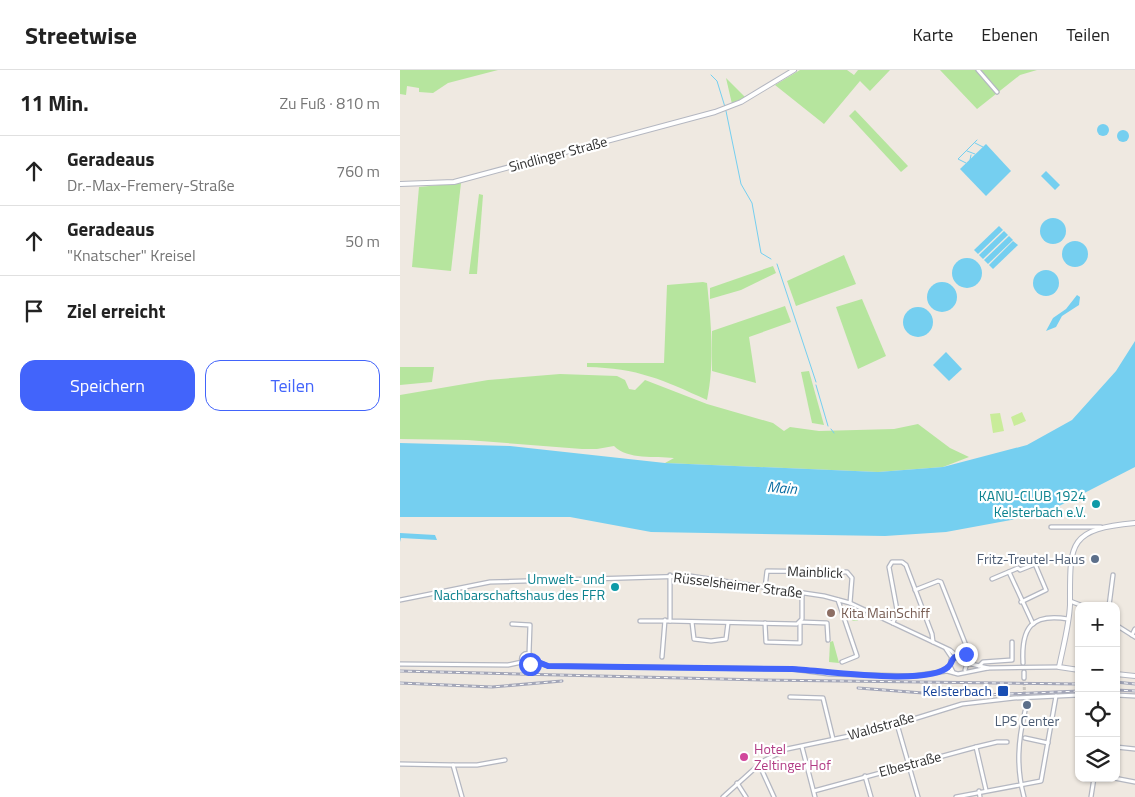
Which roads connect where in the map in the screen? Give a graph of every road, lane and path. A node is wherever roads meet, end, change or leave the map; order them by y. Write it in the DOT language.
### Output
graph roads {
  1 [pos="794,70"];
  2 [pos="978,70"];
  3 [pos="997,92"];
  4 [pos="400,184"];
  5 [pos="1135,523"];
  6 [pos="1051,527"];
  7 [pos="1102,528"];
  8 [pos="1008,572"];
  9 [pos="670,575"];
  10 [pos="1113,575"];
  11 [pos="992,579"];
  12 [pos="765,588"];
  13 [pos="915,590"];
  14 [pos="802,593"];
  15 [pos="400,600"];
  16 [pos="838,600"];
  17 [pos="1069,601"];
  18 [pos="1021,602"];
  19 [pos="1110,602"];
  20 [pos="850,603"];
  21 [pos="1075,603"];
  22 [pos="1068,619"];
  23 [pos="665,620"];
  24 [pos="640,621"];
  25 [pos="670,621"];
  26 [pos="692,622"];
  27 [pos="800,622"];
  28 [pos="728,623"];
  29 [pos="765,623"];
  30 [pos="893,623"];
  31 [pos="512,624"];
  32 [pos="1033,624"];
  33 [pos="1120,628"];
  34 [pos="1135,629"];
  35 [pos="1133,636"];
  36 [pos="828,640"];
  37 [pos="932,642"];
  38 [pos="1012,642"];
  39 [pos="946,649"];
  40 [pos="529,654"];
  41 [pos="957,656"];
  42 [pos="662,657"];
  43 [pos="964,658"];
  44 [pos="533,660"];
  45 [pos="951,660"];
  46 [pos="522,662"];
  47 [pos="842,662"];
  48 [pos="967,663"];
  49 [pos="1023,663"];
  50 [pos="400,664"];
  51 [pos="950,666"];
  52 [pos="979,666"];
  53 [pos="1060,667"];
  54 [pos="988,668"];
  55 [pos="1075,669"];
  56 [pos="965,670"];
  57 [pos="938,672"];
  58 [pos="953,672"];
  59 [pos="1024,672"];
  60 [pos="1120,674"];
  61 [pos="1135,676"];
  62 [pos="1024,678"];
  63 [pos="1075,695"];
  64 [pos="1120,695"];
  65 [pos="1056,696"];
  66 [pos="1135,696"];
  67 [pos="790,697"];
  68 [pos="1025,711"];
  69 [pos="897,724"];
  70 [pos="1025,738"];
  71 [pos="833,739"];
  72 [pos="1007,742"];
  73 [pos="1048,743"];
  74 [pos="802,747"];
  75 [pos="976,747"];
  76 [pos="1120,747"];
  77 [pos="1135,749"];
  78 [pos="505,760"];
  79 [pos="400,764"];
  80 [pos="759,764"];
  81 [pos="909,764"];
  82 [pos="453,765"];
  83 [pos="865,776"];
  84 [pos="1120,779"];
  85 [pos="1093,782"];
  86 [pos="1135,782"];
  87 [pos="737,783"];
  88 [pos="1021,786"];
  89 [pos="986,790"];
  90 [pos="814,791"];
  91 [pos="979,791"];
  92 [pos="462,797"];
  93 [pos="722,797"];
  94 [pos="746,797"];
  95 [pos="774,797"];
  96 [pos="815,797"];
  97 [pos="871,797"];
  98 [pos="918,797"];
  99 [pos="956,797"];
  100 [pos="980,797"];
  101 [pos="1024,797"];
  102 [pos="1091,797"];
  1 -- 4 [label="street, Sindlinger Straße"];
  2 -- 3 [label="street"];
  5 -- 7 [label="street"];
  6 -- 7 [label="street"];
  7 -- 17 [label="street"];
  8 -- 11 [label="street"];
  8 -- 18 [label="street"];
  8 -- 18 [label="street"];
  9 -- 12 [label="street, Rüsselsheimer Straße"];
  9 -- 15 [label="street, Rüsselsheimer Straße"];
  9 -- 25 [label="street"];
  10 -- 19 [label="street"];
  12 -- 14 [label="street, Rüsselsheimer Straße"];
  12 -- 20 [label="street, Mainblick"];
  13 -- 30 [label="street"];
  13 -- 37 [label="street"];
  13 -- 43 [label="street"];
  14 -- 16 [label="street, Rüsselsheimer Straße"];
  14 -- 27 [label="street"];
  16 -- 20 [label="street, Rüsselsheimer Straße"];
  16 -- 47 [label="street"];
  17 -- 21 [label="street"];
  17 -- 22 [label="street"];
  18 -- 32 [label="street"];
  20 -- 30 [label="street, Rüsselsheimer Straße"];
  22 -- 32 [label="street"];
  22 -- 53 [label="street"];
  23 -- 24 [label="street"];
  23 -- 25 [label="street"];
  23 -- 42 [label="street"];
  25 -- 26 [label="street"];
  26 -- 28 [label="street"];
  26 -- 28 [label="street"];
  27 -- 29 [label="street"];
  27 -- 29 [label="street"];
  27 -- 36 [label="street"];
  28 -- 29 [label="street"];
  30 -- 37 [label="street, Rüsselsheimer Straße"];
  31 -- 40 [label="street"];
  32 -- 49 [label="street"];
  33 -- 35 [label="street"];
  34 -- 35 [label="street"];
  37 -- 39 [label="street, Rüsselsheimer Straße"];
  38 -- 52 [label="street"];
  39 -- 41 [label="street, Rüsselsheimer Straße"];
  39 -- 45 [label="street"];
  40 -- 44 [label="street"];
  40 -- 46 [label="street"];
  41 -- 43 [label="street"];
  41 -- 45 [label="street"];
  43 -- 48 [label="street"];
  44 -- 46 [label="street"];
  44 -- 57 [label="street"];
  45 -- 51 [label="street"];
  46 -- 50 [label="street"];
  48 -- 52 [label="street"];
  48 -- 56 [label="street"];
  51 -- 57 [label="street"];
  51 -- 58 [label="street"];
  52 -- 54 [label="street"];
  53 -- 54 [label="street"];
  53 -- 55 [label="street"];
  54 -- 56 [label="street"];
  56 -- 58 [label="street"];
  57 -- 58 [label="street"];
  59 -- 62 [label="street"];
  60 -- 61 [label="street"];
  63 -- 65 [label="street, Waldstraße"];
  64 -- 66 [label="street"];
  65 -- 69 [label="street, Waldstraße"];
  65 -- 73 [label="street"];
  67 -- 71 [label="street"];
  68 -- 88 [label="street"];
  69 -- 71 [label="street, Waldstraße"];
  69 -- 81 [label="street"];
  70 -- 73 [label="street"];
  71 -- 74 [label="street, Waldstraße"];
  72 -- 75 [label="street, Elbestraße"];
  73 -- 88 [label="street"];
  74 -- 80 [label="street, Waldstraße"];
  74 -- 90 [label="street"];
  75 -- 81 [label="street, Elbestraße"];
  75 -- 89 [label="street"];
  76 -- 77 [label="street"];
  78 -- 82 [label="street"];
  79 -- 82 [label="street"];
  80 -- 87 [label="street, Waldstraße"];
  80 -- 95 [label="street"];
  81 -- 83 [label="street, Elbestraße"];
  81 -- 98 [label="street"];
  82 -- 92 [label="street"];
  83 -- 90 [label="street, Elbestraße"];
  83 -- 97 [label="street"];
  84 -- 86 [label="street"];
  85 -- 102 [label="street"];
  87 -- 93 [label="street, Waldstraße"];
  87 -- 94 [label="street"];
  88 -- 89 [label="street"];
  88 -- 101 [label="street"];
  89 -- 91 [label="street"];
  90 -- 96 [label="street"];
  91 -- 99 [label="street"];
  91 -- 100 [label="street"];
}
